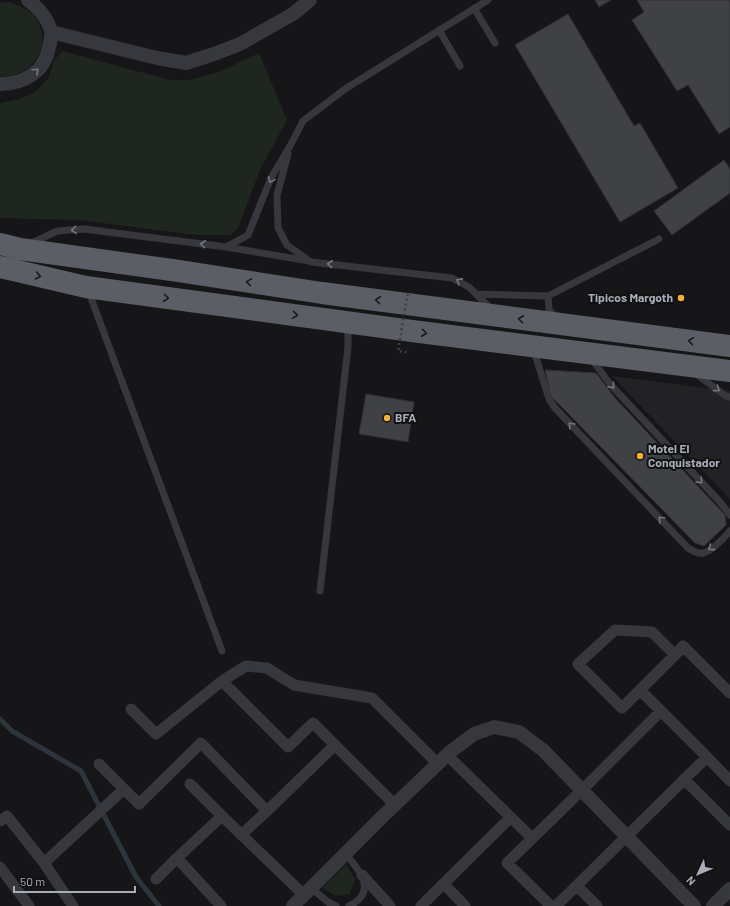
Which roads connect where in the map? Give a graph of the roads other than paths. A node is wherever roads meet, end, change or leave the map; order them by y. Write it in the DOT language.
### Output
graph roads {
  1 [pos="28,0"];
  2 [pos="310,0"];
  3 [pos="488,0"];
  4 [pos="41,5"];
  5 [pos="474,8"];
  6 [pos="439,30"];
  7 [pos="51,37"];
  8 [pos="495,43"];
  9 [pos="460,66"];
  10 [pos="0,84"];
  11 [pos="290,146"];
  12 [pos="659,239"];
  13 [pos="10,246"];
  14 [pos="226,246"];
  15 [pos="311,262"];
  16 [pos="0,267"];
  17 [pos="86,287"];
  18 [pos="476,294"];
  19 [pos="548,296"];
  20 [pos="498,316"];
  21 [pos="348,323"];
  22 [pos="564,324"];
  23 [pos="533,346"];
  24 [pos="730,346"];
  25 [pos="590,354"];
  26 [pos="682,364"];
  27 [pos="730,371"];
  28 [pos="730,397"];
  29 [pos="730,515"];
  30 [pos="730,531"];
  31 [pos="320,591"];
  32 [pos="222,651"];
  33 [pos="675,655"];
  34 [pos="222,681"];
  35 [pos="640,690"];
  36 [pos="730,693"];
  37 [pos="132,710"];
  38 [pos="661,711"];
  39 [pos="335,745"];
  40 [pos="707,757"];
  41 [pos="443,759"];
  42 [pos="99,764"];
  43 [pos="684,779"];
  44 [pos="730,781"];
  45 [pos="190,784"];
  46 [pos="124,789"];
  47 [pos="582,790"];
  48 [pos="395,805"];
  49 [pos="268,811"];
  50 [pos="222,816"];
  51 [pos="511,817"];
  52 [pos="0,821"];
  53 [pos="730,825"];
  54 [pos="241,835"];
  55 [pos="626,836"];
  56 [pos="532,838"];
  57 [pos="346,854"];
  58 [pos="177,858"];
  59 [pos="44,863"];
  60 [pos="0,867"];
  61 [pos="362,875"];
  62 [pos="156,880"];
  63 [pos="444,884"];
  64 [pos="576,886"];
  65 [pos="730,890"];
  66 [pos="308,892"];
  67 [pos="29,906"];
  68 [pos="73,906"];
  69 [pos="221,906"];
  70 [pos="293,906"];
  71 [pos="335,906"];
  72 [pos="349,906"];
  73 [pos="390,906"];
  74 [pos="421,906"];
  75 [pos="465,906"];
  76 [pos="551,906"];
  77 [pos="556,906"];
  78 [pos="597,906"];
  79 [pos="694,906"];
  80 [pos="713,906"];
  1 -- 4 [label="street"];
  2 -- 7 [label="street"];
  3 -- 5 [label="lane"];
  4 -- 7 [label="street"];
  5 -- 6 [label="lane"];
  5 -- 8 [label="lane"];
  6 -- 9 [label="lane"];
  6 -- 11 [label="lane"];
  10 -- 7 [label="street, one-way"];
  11 -- 14 [label="lane, one-way"];
  11 -- 15 [label="lane"];
  12 -- 19 [label="lane"];
  14 -- 13 [label="lane, one-way"];
  20 -- 13 [label="highway, one-way"];
  14 -- 15 [label="lane"];
  18 -- 15 [label="lane, one-way"];
  16 -- 17 [label="highway, one-way"];
  17 -- 21 [label="highway, one-way"];
  17 -- 32 [label="lane"];
  18 -- 19 [label="lane"];
  18 -- 20 [label="lane"];
  19 -- 22 [label="lane"];
  22 -- 20 [label="highway, one-way"];
  21 -- 23 [label="highway, one-way"];
  21 -- 31 [label="lane"];
  24 -- 22 [label="highway, one-way"];
  23 -- 25 [label="highway"];
  30 -- 23 [label="lane, one-way"];
  25 -- 26 [label="highway"];
  25 -- 29 [label="lane, one-way"];
  26 -- 27 [label="highway"];
  26 -- 28 [label="lane, one-way"];
  33 -- 35 [label="street"];
  33 -- 35 [label="street"];
  33 -- 36 [label="street"];
  34 -- 37 [label="street"];
  34 -- 39 [label="street"];
  34 -- 41 [label="street"];
  35 -- 38 [label="street"];
  38 -- 40 [label="street"];
  38 -- 47 [label="street"];
  39 -- 48 [label="street"];
  39 -- 49 [label="street"];
  40 -- 43 [label="street"];
  40 -- 44 [label="street"];
  41 -- 47 [label="street"];
  41 -- 48 [label="street"];
  41 -- 51 [label="street"];
  42 -- 46 [label="street"];
  43 -- 53 [label="street"];
  43 -- 55 [label="street"];
  45 -- 50 [label="street"];
  46 -- 49 [label="street"];
  46 -- 59 [label="street"];
  47 -- 55 [label="street"];
  47 -- 56 [label="street"];
  48 -- 57 [label="street"];
  49 -- 54 [label="street"];
  50 -- 54 [label="street"];
  50 -- 58 [label="street"];
  51 -- 56 [label="street"];
  51 -- 63 [label="street"];
  52 -- 59 [label="street"];
  54 -- 66 [label="street"];
  55 -- 64 [label="street"];
  55 -- 79 [label="street"];
  56 -- 76 [label="street"];
  57 -- 61 [label="lane"];
  57 -- 66 [label="street"];
  58 -- 62 [label="street"];
  58 -- 69 [label="street"];
  59 -- 68 [label="street"];
  60 -- 67 [label="street"];
  61 -- 72 [label="lane"];
  61 -- 73 [label="street"];
  63 -- 74 [label="street"];
  63 -- 75 [label="street"];
  64 -- 77 [label="street"];
  64 -- 78 [label="street"];
  65 -- 80 [label="street"];
  66 -- 70 [label="street"];
  66 -- 71 [label="lane"];
}
